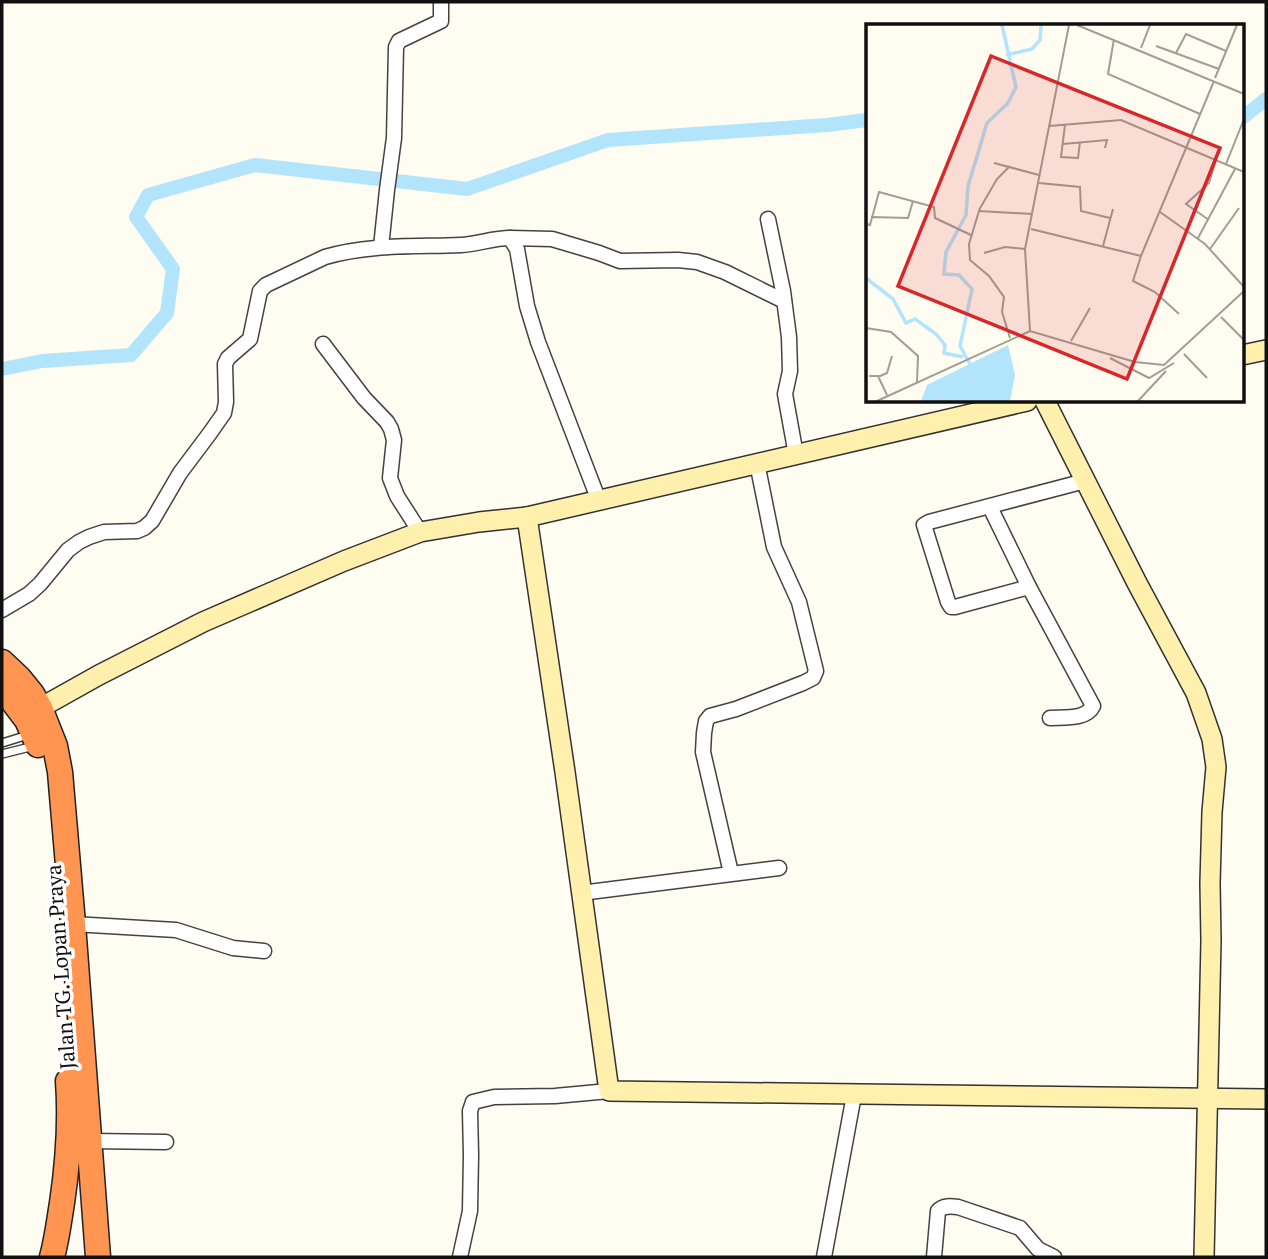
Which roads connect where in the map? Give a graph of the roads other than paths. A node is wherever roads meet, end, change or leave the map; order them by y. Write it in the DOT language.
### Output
graph roads {
  1 [pos="441,2"];
  2 [pos="768,219"];
  3 [pos="510,238"];
  4 [pos="382,247"];
  5 [pos="784,301"];
  6 [pos="323,344"];
  7 [pos="1266,350"];
  8 [pos="1244,355"];
  9 [pos="1023,402"];
  10 [pos="1046,402"];
  11 [pos="796,455"];
  12 [pos="757,463"];
  13 [pos="1085,481"];
  14 [pos="599,501"];
  15 [pos="990,507"];
  16 [pos="527,517"];
  17 [pos="420,532"];
  18 [pos="1029,587"];
  19 [pos="2,610"];
  20 [pos="2,662"];
  21 [pos="2,687"];
  22 [pos="40,708"];
  23 [pos="1050,718"];
  24 [pos="36,739"];
  25 [pos="2,743"];
  26 [pos="2,754"];
  27 [pos="60,867"];
  28 [pos="779,868"];
  29 [pos="731,873"];
  30 [pos="581,893"];
  31 [pos="73,924"];
  32 [pos="264,951"];
  33 [pos="609,1091"];
  34 [pos="855,1096"];
  35 [pos="1208,1099"];
  36 [pos="1266,1099"];
  37 [pos="90,1141"];
  38 [pos="166,1142"];
  39 [pos="97,1250"];
  40 [pos="54,1251"];
  41 [pos="460,1257"];
  42 [pos="824,1257"];
  43 [pos="934,1257"];
  44 [pos="1054,1257"];
  45 [pos="1205,1257"];
  1 -- 4 [label="street"];
  2 -- 5 [label="street"];
  3 -- 4 [label="street"];
  3 -- 5 [label="street"];
  3 -- 14 [label="street"];
  4 -- 19 [label="street"];
  5 -- 11 [label="street"];
  6 -- 17 [label="street"];
  7 -- 8 [label="street"];
  9 -- 11 [label="street"];
  10 -- 13 [label="street"];
  11 -- 12 [label="street"];
  12 -- 14 [label="street"];
  12 -- 29 [label="street"];
  13 -- 15 [label="street"];
  13 -- 35 [label="street"];
  14 -- 16 [label="street"];
  15 -- 18 [label="street"];
  15 -- 18 [label="street"];
  16 -- 17 [label="street"];
  16 -- 30 [label="street"];
  17 -- 22 [label="street"];
  18 -- 23 [label="street"];
  20 -- 22 [label="highway, Jalan TG. Lopan Praya"];
  21 -- 24 [label="highway, Jalan TG. Lopan Praya"];
  22 -- 27 [label="highway, Jalan TG. Lopan Praya"];
  24 -- 25 [label="lane"];
  24 -- 26 [label="lane"];
  24 -- 27 [label="highway, Jalan TG. Lopan Praya"];
  27 -- 31 [label="highway, Jalan TG. Lopan Praya"];
  27 -- 40 [label="highway, Jalan TG. Lopan Praya"];
  28 -- 29 [label="street"];
  29 -- 30 [label="street"];
  30 -- 33 [label="street"];
  31 -- 32 [label="street"];
  31 -- 37 [label="highway, Jalan TG. Lopan Praya"];
  33 -- 34 [label="street"];
  33 -- 41 [label="street"];
  34 -- 35 [label="street"];
  34 -- 42 [label="street"];
  35 -- 36 [label="street"];
  35 -- 45 [label="street"];
  37 -- 38 [label="street"];
  37 -- 39 [label="highway, Jalan TG. Lopan Praya"];
  39 -- 40 [label="highway"];
  43 -- 44 [label="street"];
}
